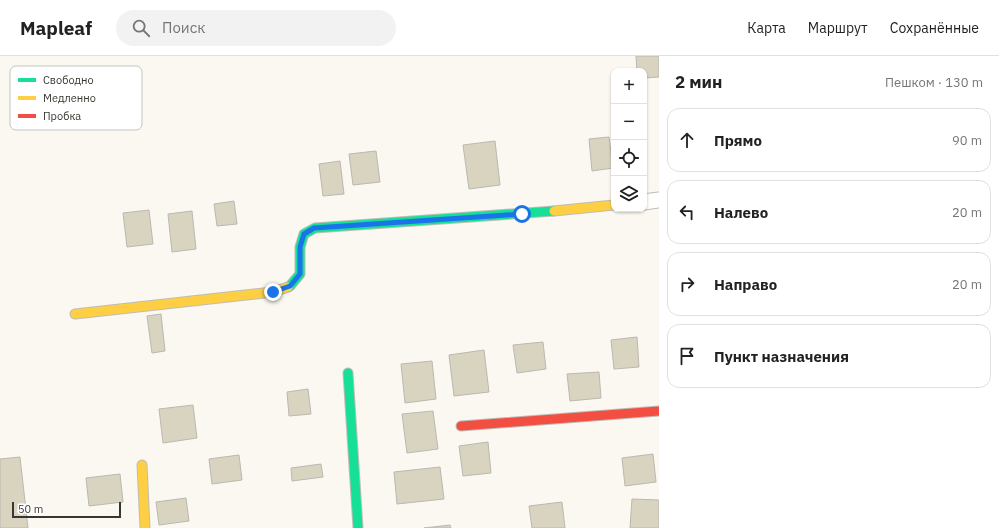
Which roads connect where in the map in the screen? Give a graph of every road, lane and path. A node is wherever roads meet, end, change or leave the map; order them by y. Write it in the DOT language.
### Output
graph roads {
  1 [pos="659,200"];
  2 [pos="647,202"];
  3 [pos="611,205"];
  4 [pos="76,314"];
  5 [pos="348,373"];
  6 [pos="659,411"];
  7 [pos="461,426"];
  8 [pos="142,465"];
  9 [pos="145,528"];
  10 [pos="358,528"];
  1 -- 2 [label="street"];
  3 -- 4 [label="street"];
  5 -- 10 [label="street"];
  6 -- 7 [label="street"];
  8 -- 9 [label="street"];
}
